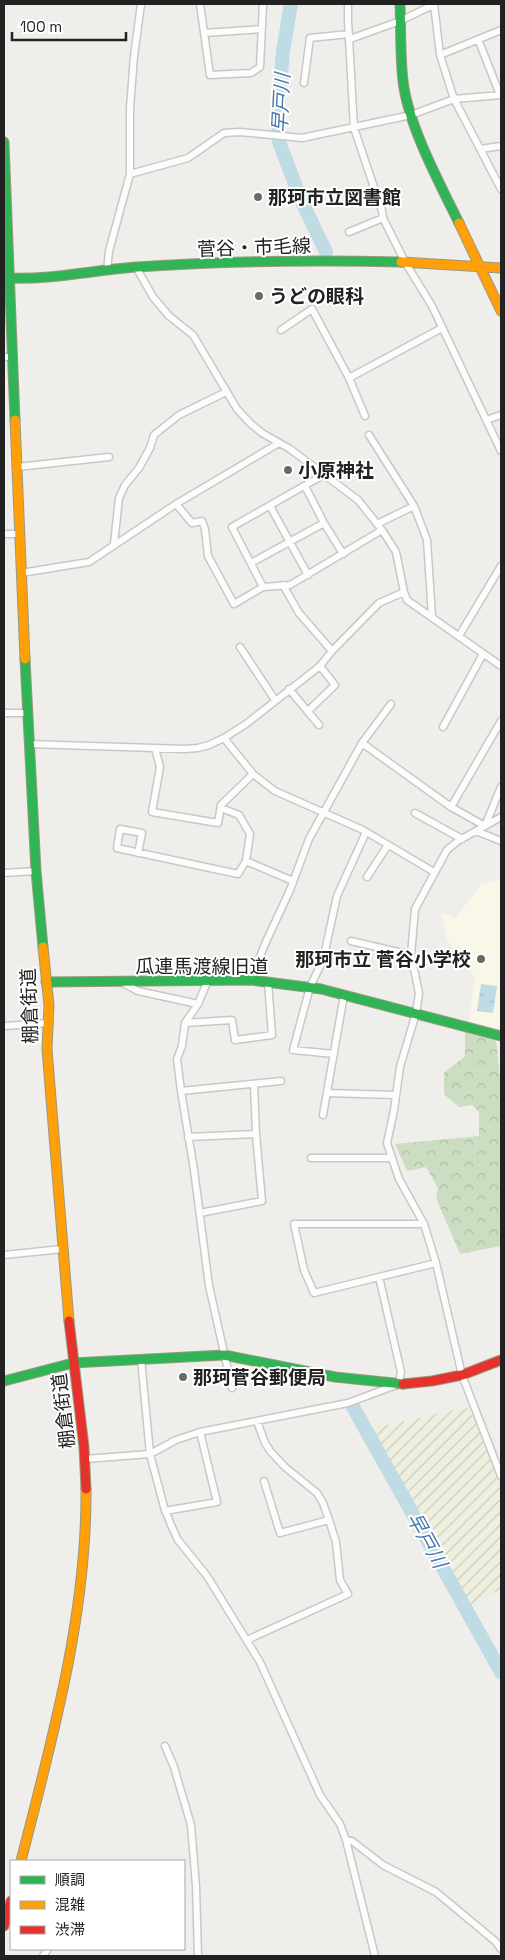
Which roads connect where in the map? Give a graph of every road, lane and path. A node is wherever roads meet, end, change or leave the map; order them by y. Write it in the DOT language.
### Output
graph roads {
  1 [pos="141,4"];
  2 [pos="200,4"];
  3 [pos="263,4"];
  4 [pos="348,4"];
  5 [pos="400,4"];
  6 [pos="435,4"];
  7 [pos="400,21"];
  8 [pos="262,29"];
  9 [pos="501,30"];
  10 [pos="204,32"];
  11 [pos="350,36"];
  12 [pos="478,39"];
  13 [pos="440,55"];
  14 [pos="304,83"];
  15 [pos="500,95"];
  16 [pos="454,99"];
  17 [pos="411,115"];
  18 [pos="354,128"];
  19 [pos="4,142"];
  20 [pos="501,146"];
  21 [pos="480,149"];
  22 [pos="130,174"];
  23 [pos="501,188"];
  24 [pos="383,218"];
  25 [pos="350,232"];
  26 [pos="405,262"];
  27 [pos="136,267"];
  28 [pos="478,267"];
  29 [pos="501,268"];
  30 [pos="107,271"];
  31 [pos="6,277"];
  32 [pos="501,312"];
  33 [pos="442,328"];
  34 [pos="281,330"];
  35 [pos="8,357"];
  36 [pos="349,378"];
  37 [pos="226,392"];
  38 [pos="501,415"];
  39 [pos="365,416"];
  40 [pos="486,420"];
  41 [pos="369,435"];
  42 [pos="279,443"];
  43 [pos="501,451"];
  44 [pos="109,457"];
  45 [pos="16,467"];
  46 [pos="325,474"];
  47 [pos="305,486"];
  48 [pos="176,504"];
  49 [pos="270,506"];
  50 [pos="414,506"];
  51 [pos="324,523"];
  52 [pos="377,524"];
  53 [pos="382,530"];
  54 [pos="4,534"];
  55 [pos="19,534"];
  56 [pos="289,541"];
  57 [pos="114,544"];
  58 [pos="343,554"];
  59 [pos="251,563"];
  60 [pos="501,566"];
  61 [pos="21,573"];
  62 [pos="308,575"];
  63 [pos="263,586"];
  64 [pos="283,586"];
  65 [pos="404,592"];
  66 [pos="432,616"];
  67 [pos="459,636"];
  68 [pos="240,647"];
  69 [pos="332,651"];
  70 [pos="483,654"];
  71 [pos="500,662"];
  72 [pos="320,666"];
  73 [pos="289,689"];
  74 [pos="275,700"];
  75 [pos="391,704"];
  76 [pos="309,710"];
  77 [pos="27,713"];
  78 [pos="4,714"];
  79 [pos="501,721"];
  80 [pos="319,725"];
  81 [pos="443,727"];
  82 [pos="224,738"];
  83 [pos="29,744"];
  84 [pos="362,744"];
  85 [pos="155,748"];
  86 [pos="253,774"];
  87 [pos="501,787"];
  88 [pos="451,807"];
  89 [pos="220,808"];
  90 [pos="324,813"];
  91 [pos="415,813"];
  92 [pos="501,817"];
  93 [pos="485,826"];
  94 [pos="476,830"];
  95 [pos="366,832"];
  96 [pos="462,839"];
  97 [pos="501,841"];
  98 [pos="388,845"];
  99 [pos="138,853"];
  100 [pos="246,861"];
  101 [pos="36,871"];
  102 [pos="4,872"];
  103 [pos="434,872"];
  104 [pos="367,877"];
  105 [pos="293,881"];
  106 [pos="351,941"];
  107 [pos="411,955"];
  108 [pos="208,980"];
  109 [pos="251,980"];
  110 [pos="46,982"];
  111 [pos="122,982"];
  112 [pos="268,982"];
  113 [pos="310,987"];
  114 [pos="344,995"];
  115 [pos="198,1004"];
  116 [pos="416,1013"];
  117 [pos="49,1023"];
  118 [pos="185,1023"];
  119 [pos="4,1026"];
  120 [pos="501,1036"];
  121 [pos="334,1054"];
  122 [pos="281,1081"];
  123 [pos="254,1084"];
  124 [pos="181,1091"];
  125 [pos="327,1093"];
  126 [pos="396,1095"];
  127 [pos="323,1115"];
  128 [pos="256,1134"];
  129 [pos="188,1137"];
  130 [pos="311,1158"];
  131 [pos="392,1158"];
  132 [pos="200,1213"];
  133 [pos="424,1224"];
  134 [pos="62,1249"];
  135 [pos="4,1255"];
  136 [pos="436,1264"];
  137 [pos="379,1276"];
  138 [pos="224,1355"];
  139 [pos="141,1359"];
  140 [pos="501,1360"];
  141 [pos="74,1363"];
  142 [pos="462,1375"];
  143 [pos="4,1381"];
  144 [pos="399,1384"];
  145 [pos="232,1388"];
  146 [pos="257,1421"];
  147 [pos="200,1432"];
  148 [pos="150,1454"];
  149 [pos="85,1459"];
  150 [pos="499,1462"];
  151 [pos="501,1476"];
  152 [pos="264,1481"];
  153 [pos="165,1511"];
  154 [pos="329,1520"];
  155 [pos="247,1640"];
  156 [pos="165,1746"];
  157 [pos="346,1840"];
  158 [pos="21,1860"];
  159 [pos="10,1913"];
  160 [pos="4,1926"];
  161 [pos="501,1949"];
  162 [pos="198,1956"];
  163 [pos="375,1956"];
  1 -- 22 [label="street"];
  2 -- 10 [label="street"];
  3 -- 8 [label="street"];
  4 -- 11 [label="street"];
  5 -- 7 [label="street"];
  6 -- 7 [label="street"];
  6 -- 13 [label="street"];
  7 -- 11 [label="street"];
  7 -- 17 [label="street"];
  8 -- 10 [label="street"];
  8 -- 10 [label="street"];
  9 -- 12 [label="street"];
  11 -- 14 [label="street"];
  11 -- 18 [label="street"];
  12 -- 13 [label="street"];
  12 -- 15 [label="street"];
  13 -- 16 [label="street"];
  15 -- 16 [label="street"];
  16 -- 17 [label="street"];
  16 -- 21 [label="street"];
  17 -- 18 [label="street"];
  17 -- 28 [label="street"];
  18 -- 22 [label="street"];
  18 -- 24 [label="street"];
  19 -- 31 [label="street, 棚倉街道"];
  20 -- 21 [label="street"];
  21 -- 23 [label="street"];
  22 -- 30 [label="street"];
  24 -- 25 [label="street"];
  24 -- 26 [label="street"];
  26 -- 27 [label="street, 菅谷・市毛線"];
  26 -- 28 [label="street, 菅谷・市毛線"];
  26 -- 33 [label="street"];
  27 -- 30 [label="street, 菅谷・市毛線"];
  27 -- 37 [label="street"];
  28 -- 29 [label="street, 菅谷・市毛線"];
  28 -- 32 [label="street"];
  30 -- 31 [label="street, 菅谷・市毛線"];
  31 -- 35 [label="street, 棚倉街道"];
  33 -- 36 [label="street"];
  33 -- 40 [label="street"];
  34 -- 36 [label="street"];
  35 -- 45 [label="street, 棚倉街道"];
  36 -- 39 [label="street"];
  37 -- 42 [label="street"];
  37 -- 57 [label="street"];
  38 -- 40 [label="street"];
  40 -- 43 [label="street"];
  41 -- 50 [label="street"];
  42 -- 46 [label="street"];
  42 -- 48 [label="street"];
  44 -- 45 [label="street"];
  45 -- 55 [label="street, 棚倉街道"];
  46 -- 47 [label="street"];
  46 -- 52 [label="street"];
  47 -- 49 [label="street"];
  47 -- 51 [label="street"];
  48 -- 57 [label="street"];
  48 -- 63 [label="street"];
  49 -- 56 [label="street"];
  49 -- 59 [label="street"];
  50 -- 52 [label="street"];
  50 -- 66 [label="street"];
  51 -- 56 [label="street"];
  51 -- 58 [label="street"];
  52 -- 53 [label="street"];
  53 -- 58 [label="street"];
  53 -- 65 [label="street"];
  54 -- 55 [label="street"];
  55 -- 61 [label="street, 棚倉街道"];
  56 -- 59 [label="street"];
  56 -- 62 [label="street"];
  57 -- 61 [label="street"];
  58 -- 62 [label="street"];
  59 -- 63 [label="street"];
  60 -- 67 [label="street"];
  61 -- 77 [label="street, 棚倉街道"];
  62 -- 64 [label="street"];
  63 -- 64 [label="street"];
  64 -- 69 [label="street"];
  65 -- 66 [label="street"];
  65 -- 69 [label="street"];
  66 -- 67 [label="street"];
  67 -- 70 [label="street"];
  68 -- 74 [label="street"];
  69 -- 72 [label="street"];
  70 -- 71 [label="street"];
  70 -- 81 [label="street"];
  72 -- 73 [label="street"];
  72 -- 76 [label="street"];
  73 -- 74 [label="street"];
  73 -- 76 [label="street"];
  74 -- 82 [label="street"];
  75 -- 84 [label="street"];
  76 -- 80 [label="street"];
  77 -- 78 [label="street"];
  77 -- 83 [label="street, 棚倉街道"];
  79 -- 88 [label="street"];
  82 -- 85 [label="street"];
  82 -- 86 [label="street"];
  83 -- 85 [label="street"];
  83 -- 101 [label="street, 棚倉街道"];
  84 -- 88 [label="street"];
  84 -- 90 [label="street"];
  85 -- 89 [label="street"];
  86 -- 89 [label="street"];
  86 -- 90 [label="street"];
  87 -- 93 [label="street"];
  88 -- 93 [label="street"];
  89 -- 100 [label="street"];
  90 -- 95 [label="street"];
  90 -- 105 [label="street"];
  91 -- 96 [label="street"];
  92 -- 93 [label="street"];
  93 -- 94 [label="street"];
  94 -- 96 [label="street"];
  94 -- 97 [label="street"];
  95 -- 98 [label="street"];
  95 -- 113 [label="street"];
  96 -- 103 [label="street"];
  98 -- 103 [label="street"];
  98 -- 104 [label="street"];
  99 -- 99 [label="street"];
  99 -- 100 [label="street"];
  100 -- 105 [label="street"];
  101 -- 102 [label="street"];
  101 -- 110 [label="street, 棚倉街道"];
  103 -- 107 [label="street"];
  105 -- 109 [label="street"];
  106 -- 107 [label="street"];
  107 -- 116 [label="street"];
  108 -- 109 [label="street, 瓜連馬渡線旧道"];
  108 -- 111 [label="street, 瓜連馬渡線旧道"];
  108 -- 115 [label="street"];
  109 -- 112 [label="street, 瓜連馬渡線旧道"];
  110 -- 111 [label="street, 瓜連馬渡線旧道"];
  110 -- 117 [label="street, 棚倉街道"];
  111 -- 115 [label="street"];
  112 -- 113 [label="street, 瓜連馬渡線旧道"];
  112 -- 118 [label="street"];
  113 -- 114 [label="street, 瓜連馬渡線旧道"];
  113 -- 121 [label="street"];
  114 -- 116 [label="street, 瓜連馬渡線旧道"];
  114 -- 121 [label="street"];
  115 -- 118 [label="street"];
  116 -- 120 [label="street, 瓜連馬渡線旧道"];
  116 -- 126 [label="street"];
  117 -- 119 [label="street"];
  117 -- 134 [label="street, 棚倉街道"];
  118 -- 124 [label="street"];
  121 -- 125 [label="street"];
  122 -- 123 [label="street"];
  123 -- 124 [label="street"];
  123 -- 128 [label="street"];
  124 -- 129 [label="street"];
  125 -- 126 [label="street"];
  125 -- 127 [label="street"];
  126 -- 131 [label="street"];
  128 -- 129 [label="street"];
  128 -- 132 [label="street"];
  129 -- 132 [label="street"];
  130 -- 131 [label="street"];
  131 -- 133 [label="street"];
  132 -- 138 [label="street"];
  133 -- 136 [label="street"];
  133 -- 137 [label="street"];
  134 -- 135 [label="street"];
  134 -- 141 [label="street, 棚倉街道"];
  136 -- 137 [label="street"];
  136 -- 142 [label="street"];
  137 -- 144 [label="street"];
  138 -- 139 [label="street"];
  138 -- 144 [label="street"];
  138 -- 145 [label="street"];
  139 -- 141 [label="street"];
  139 -- 148 [label="street"];
  140 -- 142 [label="street"];
  141 -- 143 [label="street"];
  141 -- 149 [label="street, 棚倉街道"];
  142 -- 144 [label="street"];
  142 -- 150 [label="street"];
  144 -- 146 [label="street"];
  146 -- 147 [label="street"];
  146 -- 154 [label="street"];
  147 -- 148 [label="street"];
  147 -- 153 [label="street"];
  148 -- 149 [label="street"];
  148 -- 153 [label="street"];
  149 -- 158 [label="street, 棚倉街道"];
  150 -- 151 [label="street"];
  152 -- 154 [label="street"];
  153 -- 155 [label="street"];
  154 -- 155 [label="street"];
  155 -- 157 [label="street"];
  156 -- 162 [label="street"];
  157 -- 161 [label="street"];
  157 -- 163 [label="street"];
  159 -- 160 [label="street"];
}
